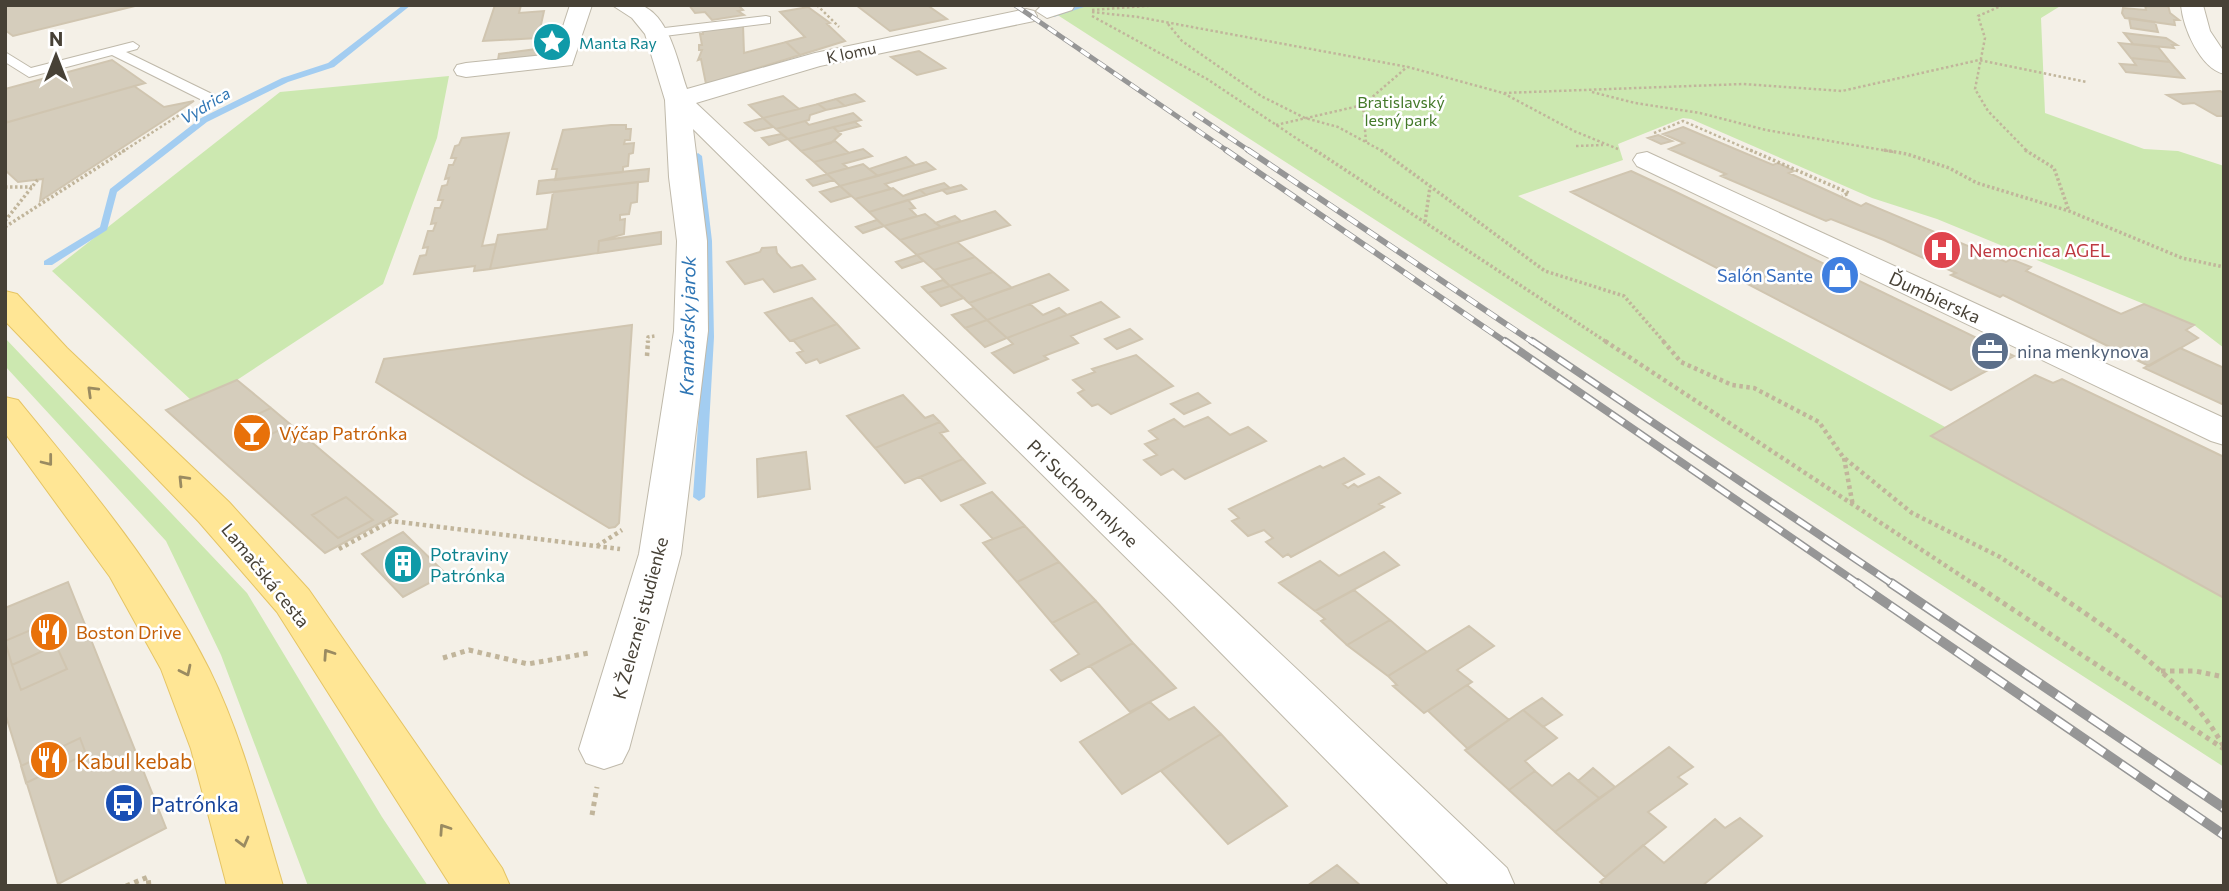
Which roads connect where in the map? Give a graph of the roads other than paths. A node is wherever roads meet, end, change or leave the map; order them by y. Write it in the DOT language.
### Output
graph roads {
  1 [pos="581,5"];
  2 [pos="623,5"];
  3 [pos="2192,5"];
  4 [pos="1055,11"];
  5 [pos="766,20"];
  6 [pos="656,33"];
  7 [pos="134,46"];
  8 [pos="114,51"];
  9 [pos="5,56"];
  10 [pos="2224,67"];
  11 [pos="466,70"];
  12 [pos="207,97"];
  13 [pos="678,100"];
  14 [pos="1648,147"];
  15 [pos="5,301"];
  16 [pos="5,408"];
  17 [pos="2224,433"];
  18 [pos="604,749"];
  19 [pos="255,886"];
  20 [pos="482,886"];
  21 [pos="1487,886"];
  1 -- 11 [label="street"];
  2 -- 6 [label="street, K Železnej studienke"];
  3 -- 10 [label="street"];
  4 -- 13 [label="street, K lomu"];
  5 -- 6 [label="lane"];
  6 -- 13 [label="street, K Železnej studienke"];
  7 -- 8 [label="lane"];
  8 -- 9 [label="lane"];
  8 -- 12 [label="lane"];
  13 -- 18 [label="street, K Železnej studienke"];
  13 -- 21 [label="street, Pri Suchom mlyne"];
  14 -- 17 [label="street, Ďumbierska"];
  20 -- 15 [label="main road, Lamačská cesta, one-way"];
  16 -- 19 [label="main road, one-way"];
}
